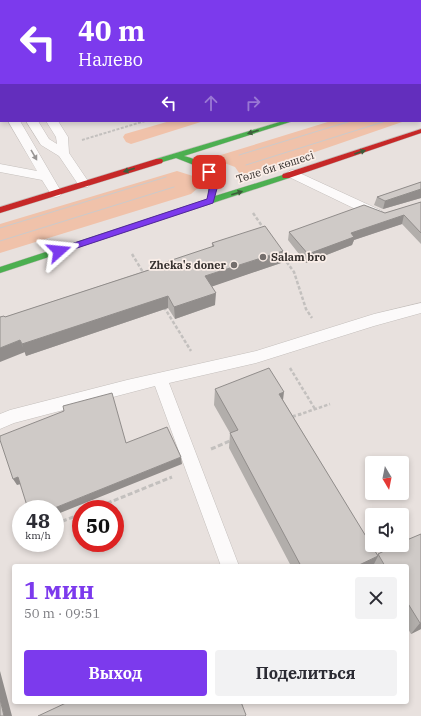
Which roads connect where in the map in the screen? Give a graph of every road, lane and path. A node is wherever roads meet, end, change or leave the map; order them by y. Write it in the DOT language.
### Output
graph roads {
  1 [pos="15,122"];
  2 [pos="33,122"];
  3 [pos="53,122"];
  4 [pos="284,122"];
  5 [pos="421,131"];
  6 [pos="63,153"];
  7 [pos="177,156"];
  8 [pos="0,168"];
  9 [pos="293,174"];
  10 [pos="47,177"];
  11 [pos="84,184"];
  12 [pos="56,192"];
  13 [pos="211,201"];
  14 [pos="0,210"];
  15 [pos="252,213"];
  16 [pos="388,214"];
  17 [pos="265,231"];
  18 [pos="277,249"];
  19 [pos="132,254"];
  20 [pos="0,270"];
  21 [pos="144,274"];
  22 [pos="161,302"];
  23 [pos="421,308"];
  24 [pos="323,336"];
  25 [pos="279,350"];
  26 [pos="202,370"];
  27 [pos="160,379"];
  28 [pos="315,409"];
  29 [pos="0,422"];
  30 [pos="229,564"];
  1 -- 10 [label="lane, one-way"];
  2 -- 6 [label="lane"];
  3 -- 6 [label="lane"];
  4 -- 7 [label="main road, one-way"];
  9 -- 5 [label="main road, Төле би көшесі, one-way"];
  6 -- 11 [label="lane"];
  7 -- 11 [label="main road, one-way"];
  7 -- 13 [label="main road"];
  8 -- 10 [label="lane"];
  13 -- 9 [label="main road, Төле би көшесі, one-way"];
  9 -- 16 [label="lane"];
  10 -- 12 [label="lane"];
  11 -- 12 [label="main road"];
  12 -- 14 [label="main road"];
  13 -- 20 [label="main road, Төле би көшесі"];
  15 -- 17 [label="path"];
  18 -- 24 [label="path"];
  19 -- 21 [label="path"];
  22 -- 26 [label="path"];
  23 -- 24 [label="lane"];
  24 -- 25 [label="lane"];
  25 -- 26 [label="lane"];
  25 -- 28 [label="path"];
  26 -- 27 [label="lane"];
  27 -- 29 [label="lane"];
  27 -- 30 [label="lane"];
}
